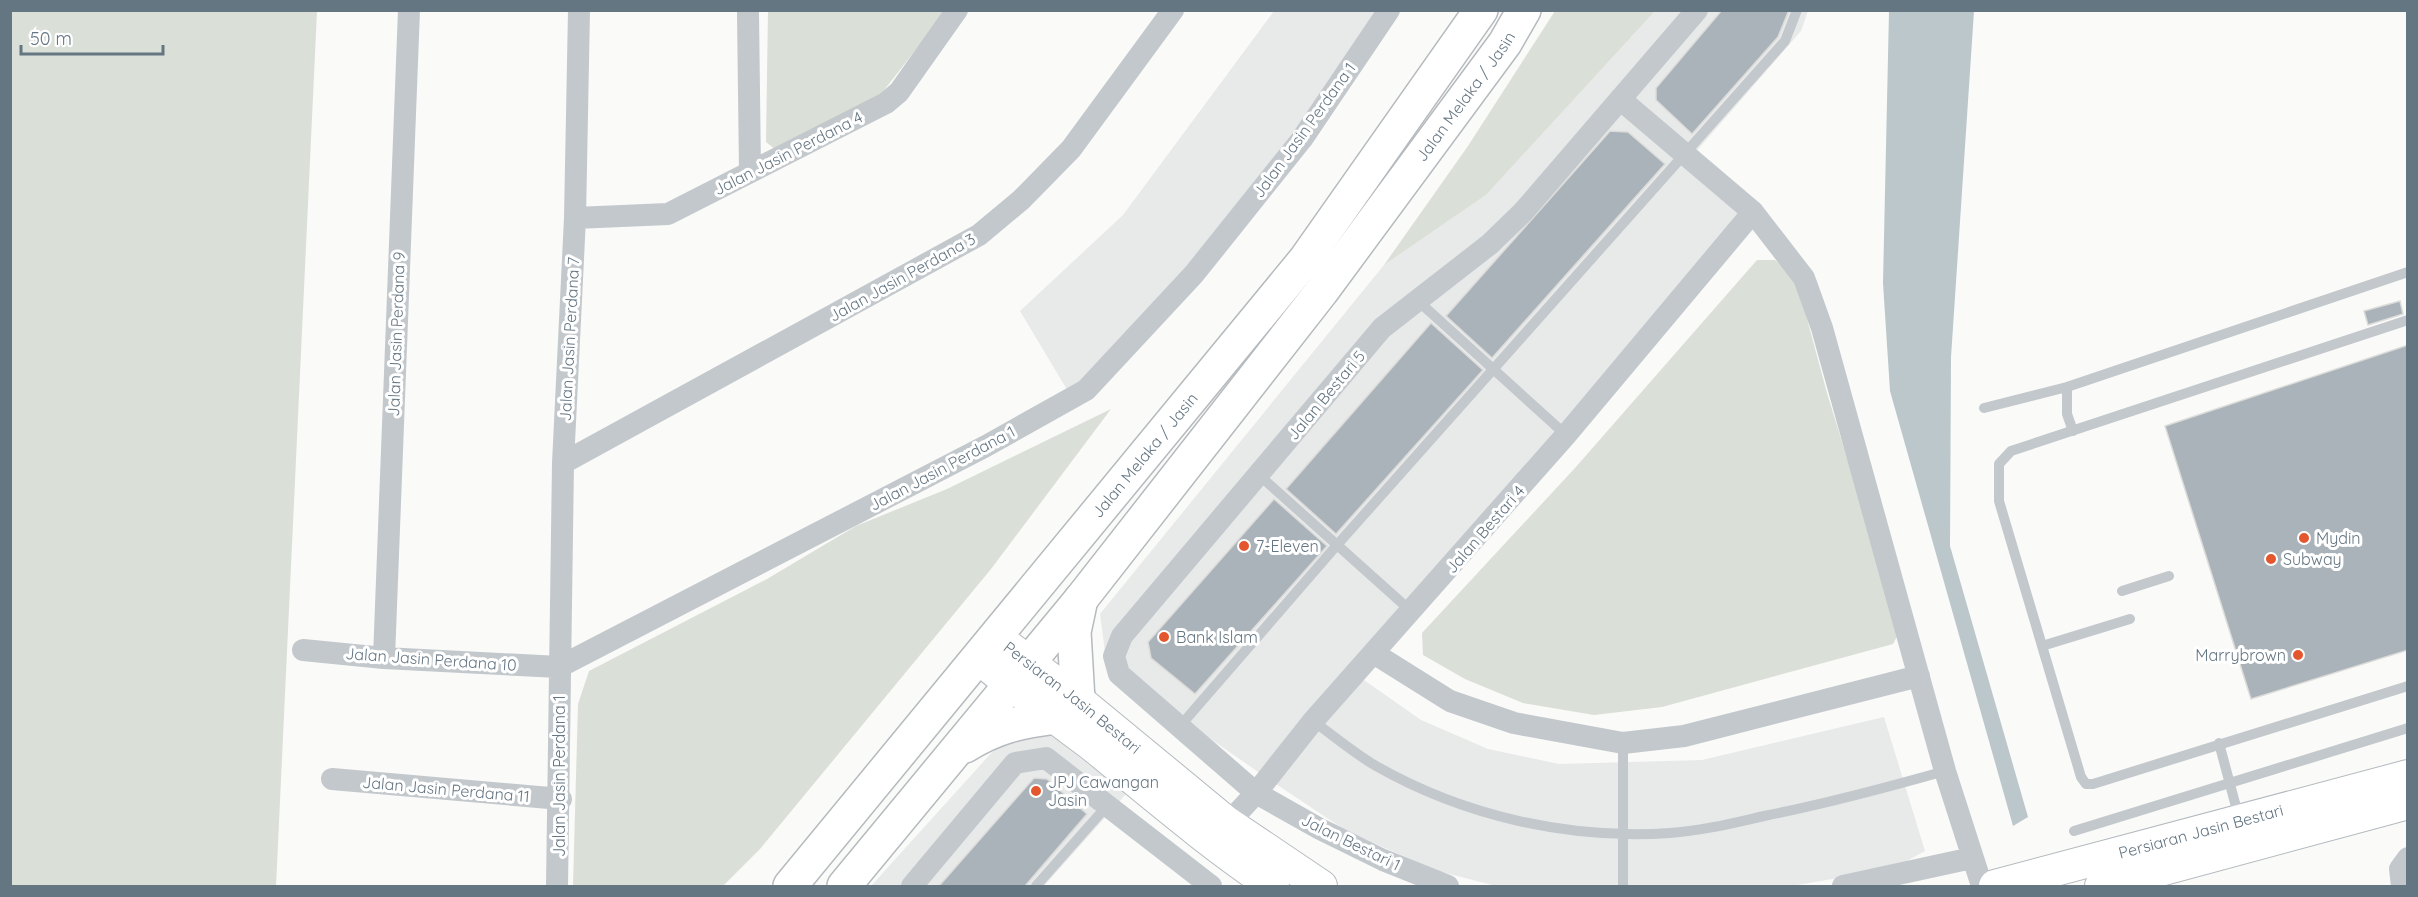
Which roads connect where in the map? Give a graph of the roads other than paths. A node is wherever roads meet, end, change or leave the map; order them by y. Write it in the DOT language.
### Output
graph roads {
  1 [pos="409,10"];
  2 [pos="579,10"];
  3 [pos="957,10"];
  4 [pos="1173,10"];
  5 [pos="1389,10"];
  6 [pos="1524,10"];
  7 [pos="1697,10"];
  8 [pos="1797,10"];
  9 [pos="748,13"];
  10 [pos="1475,15"];
  11 [pos="1620,99"];
  12 [pos="1685,155"];
  13 [pos="750,171"];
  14 [pos="1753,212"];
  15 [pos="575,218"];
  16 [pos="2408,272"];
  17 [pos="1417,300"];
  18 [pos="2408,320"];
  19 [pos="1495,368"];
  20 [pos="2067,387"];
  21 [pos="1984,408"];
  22 [pos="2073,430"];
  23 [pos="1566,435"];
  24 [pos="563,463"];
  25 [pos="1259,475"];
  26 [pos="1337,545"];
  27 [pos="2169,576"];
  28 [pos="2122,591"];
  29 [pos="1082,598"];
  30 [pos="1412,612"];
  31 [pos="2130,619"];
  32 [pos="2042,646"];
  33 [pos="988,648"];
  34 [pos="303,650"];
  35 [pos="1375,654"];
  36 [pos="384,658"];
  37 [pos="560,667"];
  38 [pos="1018,672"];
  39 [pos="1920,676"];
  40 [pos="2408,686"];
  41 [pos="1067,708"];
  42 [pos="1313,721"];
  43 [pos="1181,725"];
  44 [pos="2408,728"];
  45 [pos="1623,743"];
  46 [pos="2219,743"];
  47 [pos="955,752"];
  48 [pos="1945,771"];
  49 [pos="2408,776"];
  50 [pos="332,779"];
  51 [pos="2229,783"];
  52 [pos="1256,793"];
  53 [pos="561,799"];
  54 [pos="2408,803"];
  55 [pos="1106,807"];
  56 [pos="2240,822"];
  57 [pos="2074,831"];
  58 [pos="1219,832"];
  59 [pos="1623,833"];
  60 [pos="1972,858"];
  61 [pos="2408,858"];
  62 [pos="557,886"];
  63 [pos="790,886"];
  64 [pos="844,886"];
  65 [pos="914,886"];
  66 [pos="1036,886"];
  67 [pos="1211,886"];
  68 [pos="1273,886"];
  69 [pos="1321,886"];
  70 [pos="1448,886"];
  71 [pos="1623,886"];
  72 [pos="1843,886"];
  73 [pos="1982,886"];
  74 [pos="1995,886"];
  75 [pos="2101,886"];
  76 [pos="2402,886"];
  1 -- 36 [label="street, Jalan Jasin Perdana 9"];
  2 -- 15 [label="street, Jalan Jasin Perdana 7"];
  3 -- 13 [label="street, Jalan Jasin Perdana 4"];
  4 -- 24 [label="street, Jalan Jasin Perdana 3"];
  5 -- 37 [label="street, Jalan Jasin Perdana 1"];
  6 -- 29 [label="main road, Jalan Melaka / Jasin"];
  7 -- 11 [label="street, Jalan Bestari 5"];
  8 -- 12 [label="lane"];
  9 -- 13 [label="street"];
  10 -- 33 [label="main road, Jalan Melaka / Jasin"];
  11 -- 12 [label="street"];
  11 -- 17 [label="street, Jalan Bestari 5"];
  12 -- 14 [label="street"];
  12 -- 19 [label="lane"];
  13 -- 15 [label="street, Jalan Jasin Perdana 4"];
  14 -- 23 [label="street, Jalan Bestari 4"];
  14 -- 39 [label="street"];
  15 -- 24 [label="street, Jalan Jasin Perdana 7"];
  16 -- 20 [label="lane"];
  17 -- 19 [label="lane"];
  17 -- 25 [label="street, Jalan Bestari 5"];
  18 -- 22 [label="lane"];
  19 -- 23 [label="lane"];
  19 -- 26 [label="lane"];
  20 -- 21 [label="lane"];
  20 -- 22 [label="lane"];
  22 -- 32 [label="lane"];
  23 -- 30 [label="street, Jalan Bestari 4"];
  24 -- 37 [label="street, Jalan Jasin Perdana 7"];
  25 -- 26 [label="lane"];
  25 -- 43 [label="street, Jalan Bestari 5"];
  26 -- 30 [label="lane"];
  26 -- 43 [label="lane"];
  27 -- 28 [label="lane"];
  29 -- 38 [label="main road, Jalan Melaka / Jasin"];
  29 -- 41 [label="main road"];
  30 -- 35 [label="street, Jalan Bestari 4"];
  31 -- 32 [label="lane"];
  32 -- 46 [label="lane"];
  33 -- 38 [label="street, Persiaran Jasin Bestari"];
  33 -- 63 [label="main road, Jalan Melaka / Jasin"];
  34 -- 36 [label="street, Jalan Jasin Perdana 10"];
  35 -- 42 [label="street, Jalan Bestari 4"];
  35 -- 45 [label="street"];
  36 -- 37 [label="street, Jalan Jasin Perdana 10"];
  37 -- 53 [label="street, Jalan Jasin Perdana 1"];
  38 -- 41 [label="street, Persiaran Jasin Bestari"];
  38 -- 47 [label="main road, Jalan Melaka / Jasin"];
  39 -- 45 [label="street"];
  39 -- 48 [label="street"];
  40 -- 46 [label="lane"];
  41 -- 47 [label="main road"];
  41 -- 58 [label="street, Persiaran Jasin Bestari"];
  42 -- 52 [label="street, Jalan Bestari 4"];
  42 -- 59 [label="lane"];
  43 -- 52 [label="street, Jalan Bestari 5"];
  44 -- 51 [label="lane"];
  45 -- 59 [label="lane"];
  46 -- 51 [label="lane"];
  47 -- 64 [label="main road, Jalan Melaka / Jasin"];
  48 -- 59 [label="lane"];
  48 -- 60 [label="street"];
  49 -- 56 [label="street, Persiaran Jasin Bestari"];
  50 -- 53 [label="street, Jalan Jasin Perdana 11"];
  51 -- 56 [label="lane"];
  51 -- 57 [label="lane"];
  52 -- 58 [label="street, Jalan Bestari 4"];
  52 -- 70 [label="street, Jalan Bestari 1"];
  53 -- 62 [label="street, Jalan Jasin Perdana 1"];
  54 -- 75 [label="street, Persiaran Jasin Bestari"];
  55 -- 65 [label="street"];
  55 -- 66 [label="lane"];
  55 -- 67 [label="street"];
  56 -- 74 [label="street, Persiaran Jasin Bestari"];
  58 -- 68 [label="street, Persiaran Jasin Bestari"];
  58 -- 69 [label="street, Persiaran Jasin Bestari"];
  59 -- 71 [label="lane"];
  60 -- 72 [label="street"];
  60 -- 73 [label="street"];
  61 -- 76 [label="street"];
}
